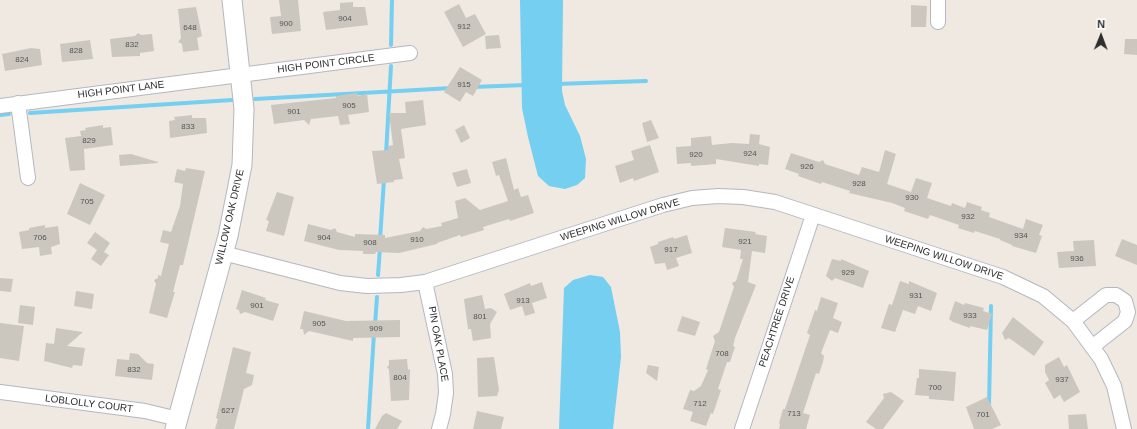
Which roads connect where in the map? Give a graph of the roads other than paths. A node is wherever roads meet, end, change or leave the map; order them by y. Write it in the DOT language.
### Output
graph roads {
  1 [pos="232,0"];
  2 [pos="938,0"];
  3 [pos="938,22"];
  4 [pos="410,53"];
  5 [pos="242,75"];
  6 [pos="18,103"];
  7 [pos="0,106"];
  8 [pos="28,178"];
  9 [pos="813,215"];
  10 [pos="223,253"];
  11 [pos="425,282"];
  12 [pos="1073,321"];
  13 [pos="1092,347"];
  14 [pos="0,392"];
  15 [pos="177,424"];
  16 [pos="439,429"];
  17 [pos="742,429"];
  18 [pos="1124,429"];
  1 -- 5 [label="street, WILLOW OAK DRIVE"];
  2 -- 3 [label="street"];
  4 -- 5 [label="street, HIGH POINT CIRCLE"];
  5 -- 6 [label="street, HIGH POINT LANE"];
  5 -- 10 [label="street, WILLOW OAK DRIVE"];
  6 -- 7 [label="street, HIGH POINT LANE"];
  6 -- 8 [label="street"];
  9 -- 11 [label="street, WEEPING WILLOW DRIVE"];
  9 -- 12 [label="street, WEEPING WILLOW DRIVE"];
  9 -- 17 [label="street, PEACHTREE DRIVE"];
  10 -- 11 [label="street, WEEPING WILLOW DRIVE"];
  10 -- 15 [label="street, WILLOW OAK DRIVE"];
  11 -- 16 [label="street, PIN OAK PLACE"];
  12 -- 13 [label="street, WEEPING WILLOW DRIVE"];
  12 -- 13 [label="street"];
  13 -- 18 [label="street, WEEPING WILLOW DRIVE"];
  14 -- 15 [label="street, LOBLOLLY COURT"];
}
